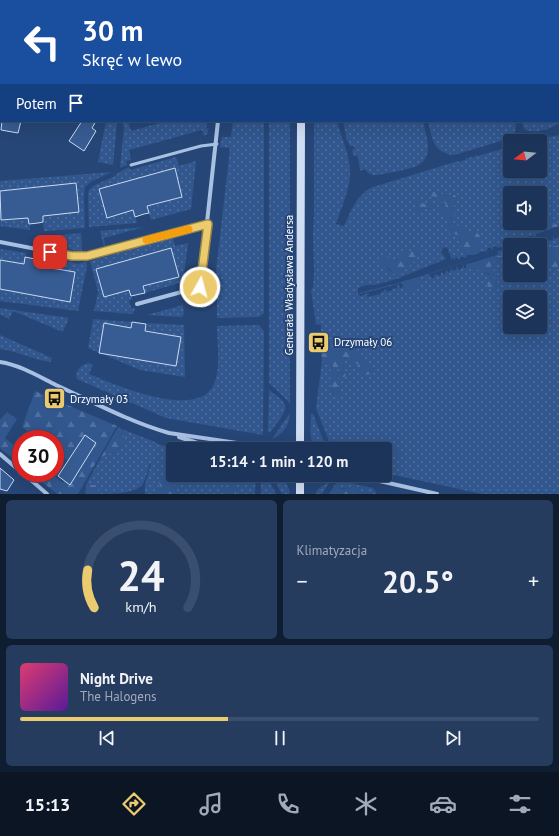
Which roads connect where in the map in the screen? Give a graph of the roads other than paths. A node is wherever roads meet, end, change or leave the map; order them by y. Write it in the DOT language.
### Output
graph roads {
  1 [pos="218,122"];
  2 [pos="301,122"];
  3 [pos="217,144"];
  4 [pos="131,165"];
  5 [pos="208,224"];
  6 [pos="0,242"];
  7 [pos="137,304"];
  8 [pos="0,362"];
  9 [pos="169,433"];
  10 [pos="195,442"];
  11 [pos="231,442"];
  12 [pos="300,442"];
  13 [pos="0,454"];
  14 [pos="12,464"];
  15 [pos="33,482"];
  16 [pos="300,482"];
  17 [pos="384,482"];
  18 [pos="47,494"];
  19 [pos="300,494"];
  20 [pos="437,494"];
  1 -- 3 [label="street"];
  2 -- 12 [label="main road, Generała Władysława Andersa"];
  3 -- 4 [label="lane"];
  3 -- 5 [label="street"];
  5 -- 6 [label="street"];
  5 -- 7 [label="street"];
  8 -- 9 [label="street"];
  9 -- 10 [label="street"];
  9 -- 11 [label="street"];
  13 -- 14 [label="street"];
  15 -- 18 [label="street"];
  16 -- 19 [label="main road"];
  17 -- 20 [label="street"];
}
